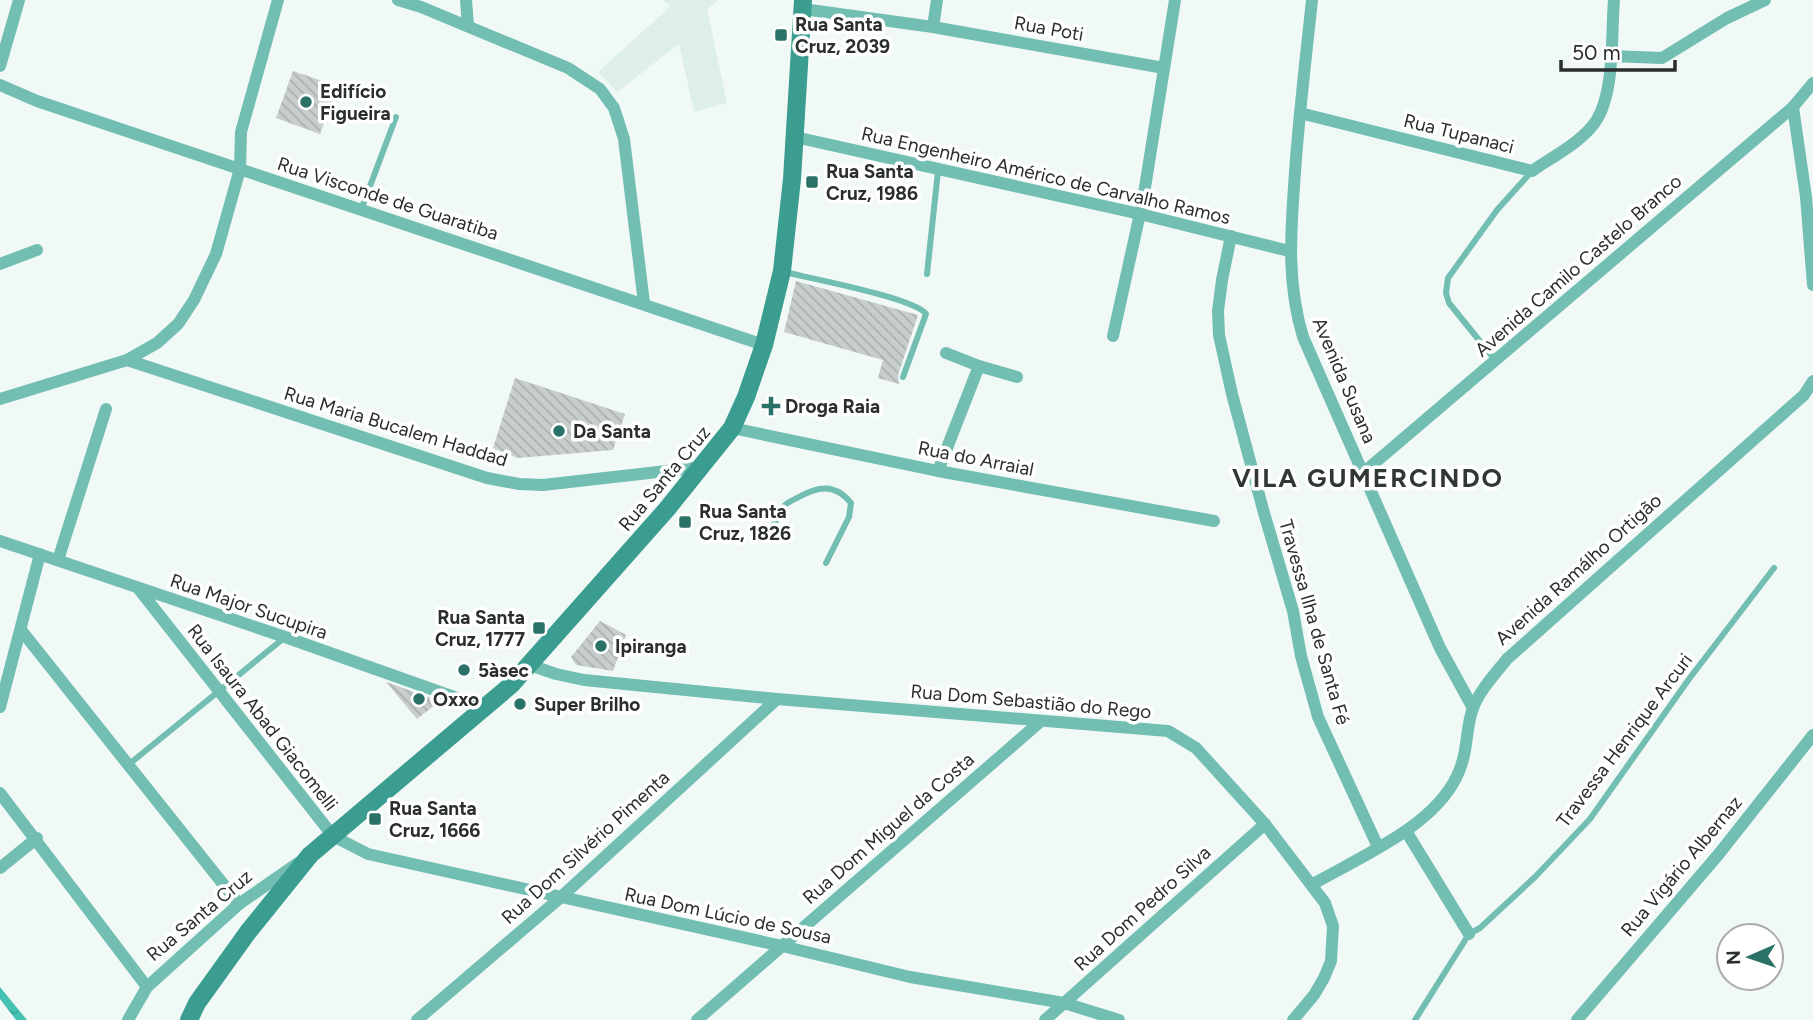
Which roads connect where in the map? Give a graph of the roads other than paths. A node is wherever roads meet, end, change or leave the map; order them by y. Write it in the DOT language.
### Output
graph roads {
  1 [pos="19,0"];
  2 [pos="278,0"];
  3 [pos="466,0"];
  4 [pos="937,0"];
  5 [pos="1175,0"];
  6 [pos="1312,0"];
  7 [pos="1614,0"];
  8 [pos="1765,0"];
  9 [pos="403,1"];
  10 [pos="425,3"];
  11 [pos="803,5"];
  12 [pos="468,26"];
  13 [pos="933,27"];
  14 [pos="1610,56"];
  15 [pos="0,66"];
  16 [pos="1164,68"];
  17 [pos="1813,83"];
  18 [pos="0,85"];
  19 [pos="1793,107"];
  20 [pos="1300,113"];
  21 [pos="396,117"];
  22 [pos="795,137"];
  23 [pos="240,169"];
  24 [pos="938,171"];
  25 [pos="1532,171"];
  26 [pos="361,210"];
  27 [pos="1140,214"];
  28 [pos="1231,236"];
  29 [pos="37,250"];
  30 [pos="1289,251"];
  31 [pos="0,264"];
  32 [pos="782,271"];
  33 [pos="927,274"];
  34 [pos="1813,285"];
  35 [pos="644,303"];
  36 [pos="1113,336"];
  37 [pos="764,345"];
  38 [pos="946,353"];
  39 [pos="127,360"];
  40 [pos="1496,361"];
  41 [pos="979,366"];
  42 [pos="903,377"];
  43 [pos="1017,377"];
  44 [pos="1813,381"];
  45 [pos="0,399"];
  46 [pos="106,409"];
  47 [pos="732,428"];
  48 [pos="702,467"];
  49 [pos="938,471"];
  50 [pos="1364,472"];
  51 [pos="1214,521"];
  52 [pos="769,536"];
  53 [pos="0,541"];
  54 [pos="40,554"];
  55 [pos="58,560"];
  56 [pos="826,563"];
  57 [pos="1774,568"];
  58 [pos="138,588"];
  59 [pos="21,630"];
  60 [pos="285,637"];
  61 [pos="530,665"];
  62 [pos="219,691"];
  63 [pos="776,699"];
  64 [pos="0,708"];
  65 [pos="485,708"];
  66 [pos="1473,708"];
  67 [pos="1041,721"];
  68 [pos="1813,735"];
  69 [pos="128,765"];
  70 [pos="0,793"];
  71 [pos="1265,824"];
  72 [pos="1406,831"];
  73 [pos="333,836"];
  74 [pos="37,838"];
  75 [pos="1378,847"];
  76 [pos="310,855"];
  77 [pos="0,868"];
  78 [pos="1312,884"];
  79 [pos="560,898"];
  80 [pos="239,904"];
  81 [pos="1469,934"];
  82 [pos="782,946"];
  83 [pos="147,987"];
  84 [pos="1064,1003"];
  85 [pos="1583,1018"];
  86 [pos="194,1019"];
  87 [pos="128,1020"];
  88 [pos="417,1020"];
  89 [pos="697,1020"];
  90 [pos="1045,1020"];
  91 [pos="1119,1020"];
  92 [pos="1293,1020"];
  93 [pos="1415,1020"];
  1 -- 15 [label="street"];
  2 -- 23 [label="street"];
  3 -- 12 [label="street"];
  4 -- 13 [label="street"];
  5 -- 16 [label="street"];
  6 -- 20 [label="street, Avenida Susana"];
  7 -- 14 [label="street, Rua Tupanaci"];
  8 -- 14 [label="street"];
  9 -- 10 [label="street"];
  10 -- 12 [label="street"];
  11 -- 13 [label="street, Rua Poti"];
  11 -- 22 [label="main road, Rua Santa Cruz"];
  12 -- 35 [label="street"];
  13 -- 16 [label="street, Rua Poti"];
  14 -- 25 [label="street, Rua Tupanaci"];
  16 -- 27 [label="street"];
  17 -- 19 [label="street, Avenida Camilo Castelo Branco"];
  18 -- 23 [label="street, Rua Visconde de Guaratiba"];
  19 -- 34 [label="street"];
  19 -- 40 [label="street, Avenida Camilo Castelo Branco"];
  20 -- 25 [label="street, Rua Tupanaci"];
  20 -- 30 [label="street, Avenida Susana"];
  21 -- 26 [label="lane"];
  22 -- 24 [label="street, Rua Engenheiro Américo de Carvalho Ramos"];
  22 -- 32 [label="main road, Rua Santa Cruz"];
  23 -- 26 [label="street, Rua Visconde de Guaratiba"];
  23 -- 39 [label="street"];
  24 -- 27 [label="street, Rua Engenheiro Américo de Carvalho Ramos"];
  24 -- 33 [label="lane"];
  25 -- 40 [label="lane"];
  26 -- 35 [label="street, Rua Visconde de Guaratiba"];
  27 -- 28 [label="street, Rua Engenheiro Américo de Carvalho Ramos"];
  27 -- 36 [label="street"];
  28 -- 30 [label="street, Rua Engenheiro Américo de Carvalho Ramos"];
  28 -- 75 [label="street, Travessa Ilha de Santa Fé"];
  29 -- 31 [label="street"];
  30 -- 50 [label="street, Avenida Susana"];
  32 -- 37 [label="main road, Rua Santa Cruz"];
  32 -- 42 [label="lane"];
  35 -- 37 [label="street, Rua Visconde de Guaratiba"];
  37 -- 47 [label="main road, Rua Santa Cruz"];
  38 -- 41 [label="street"];
  39 -- 45 [label="street"];
  39 -- 48 [label="street, Rua Maria Bucalem Haddad"];
  40 -- 50 [label="street, Avenida Camilo Castelo Branco"];
  41 -- 43 [label="street"];
  41 -- 49 [label="street"];
  44 -- 66 [label="street, Avenida Ramálho Ortigão"];
  46 -- 55 [label="street"];
  47 -- 48 [label="main road, Rua Santa Cruz"];
  47 -- 49 [label="street, Rua do Arraial"];
  48 -- 61 [label="main road, Rua Santa Cruz"];
  49 -- 51 [label="street, Rua do Arraial"];
  50 -- 66 [label="street, Avenida Susana"];
  52 -- 56 [label="lane"];
  53 -- 54 [label="street, Rua Major Sucupira"];
  54 -- 55 [label="street, Rua Major Sucupira"];
  54 -- 59 [label="street"];
  55 -- 58 [label="street, Rua Major Sucupira"];
  57 -- 81 [label="lane, Travessa Henrique Arcuri"];
  58 -- 60 [label="street, Rua Major Sucupira"];
  58 -- 62 [label="street, Rua Isaura Abad Giacomelli"];
  59 -- 64 [label="street"];
  59 -- 69 [label="street"];
  60 -- 62 [label="lane"];
  60 -- 65 [label="street, Rua Major Sucupira"];
  61 -- 63 [label="street, Rua Dom Sebastião do Rego"];
  61 -- 65 [label="main road, Rua Santa Cruz"];
  62 -- 69 [label="lane"];
  62 -- 73 [label="street, Rua Isaura Abad Giacomelli"];
  63 -- 67 [label="street, Rua Dom Sebastião do Rego"];
  63 -- 79 [label="street, Rua Dom Silvério Pimenta"];
  65 -- 73 [label="main road, Rua Santa Cruz"];
  66 -- 72 [label="street, Avenida Ramálho Ortigão"];
  67 -- 71 [label="street, Rua Dom Sebastião do Rego"];
  67 -- 82 [label="street, Rua Dom Miguel da Costa"];
  68 -- 85 [label="street, Rua Vigário Albernaz"];
  69 -- 80 [label="street"];
  70 -- 74 [label="street"];
  71 -- 78 [label="street, Rua Dom Sebastião do Rego"];
  71 -- 84 [label="street, Rua Dom Pedro Silva"];
  72 -- 75 [label="street, Avenida Ramálho Ortigão"];
  72 -- 81 [label="street"];
  73 -- 76 [label="main road, Rua Santa Cruz"];
  73 -- 79 [label="street, Rua Dom Lúcio de Sousa"];
  74 -- 77 [label="street"];
  74 -- 83 [label="street"];
  75 -- 78 [label="street, Avenida Ramálho Ortigão"];
  76 -- 80 [label="street, Rua Santa Cruz"];
  76 -- 86 [label="main road, Rua Santa Cruz"];
  78 -- 92 [label="street, Rua Dom Sebastião do Rego"];
  79 -- 82 [label="street, Rua Dom Lúcio de Sousa"];
  79 -- 88 [label="street, Rua Dom Silvério Pimenta"];
  80 -- 83 [label="street, Rua Santa Cruz"];
  81 -- 93 [label="lane, Travessa Henrique Arcuri"];
  82 -- 84 [label="street, Rua Dom Lúcio de Sousa"];
  82 -- 89 [label="street, Rua Dom Miguel da Costa"];
  83 -- 87 [label="street, Rua Santa Cruz"];
  84 -- 90 [label="street, Rua Dom Pedro Silva"];
  84 -- 91 [label="street, Rua Dom Lúcio de Sousa"];
}
